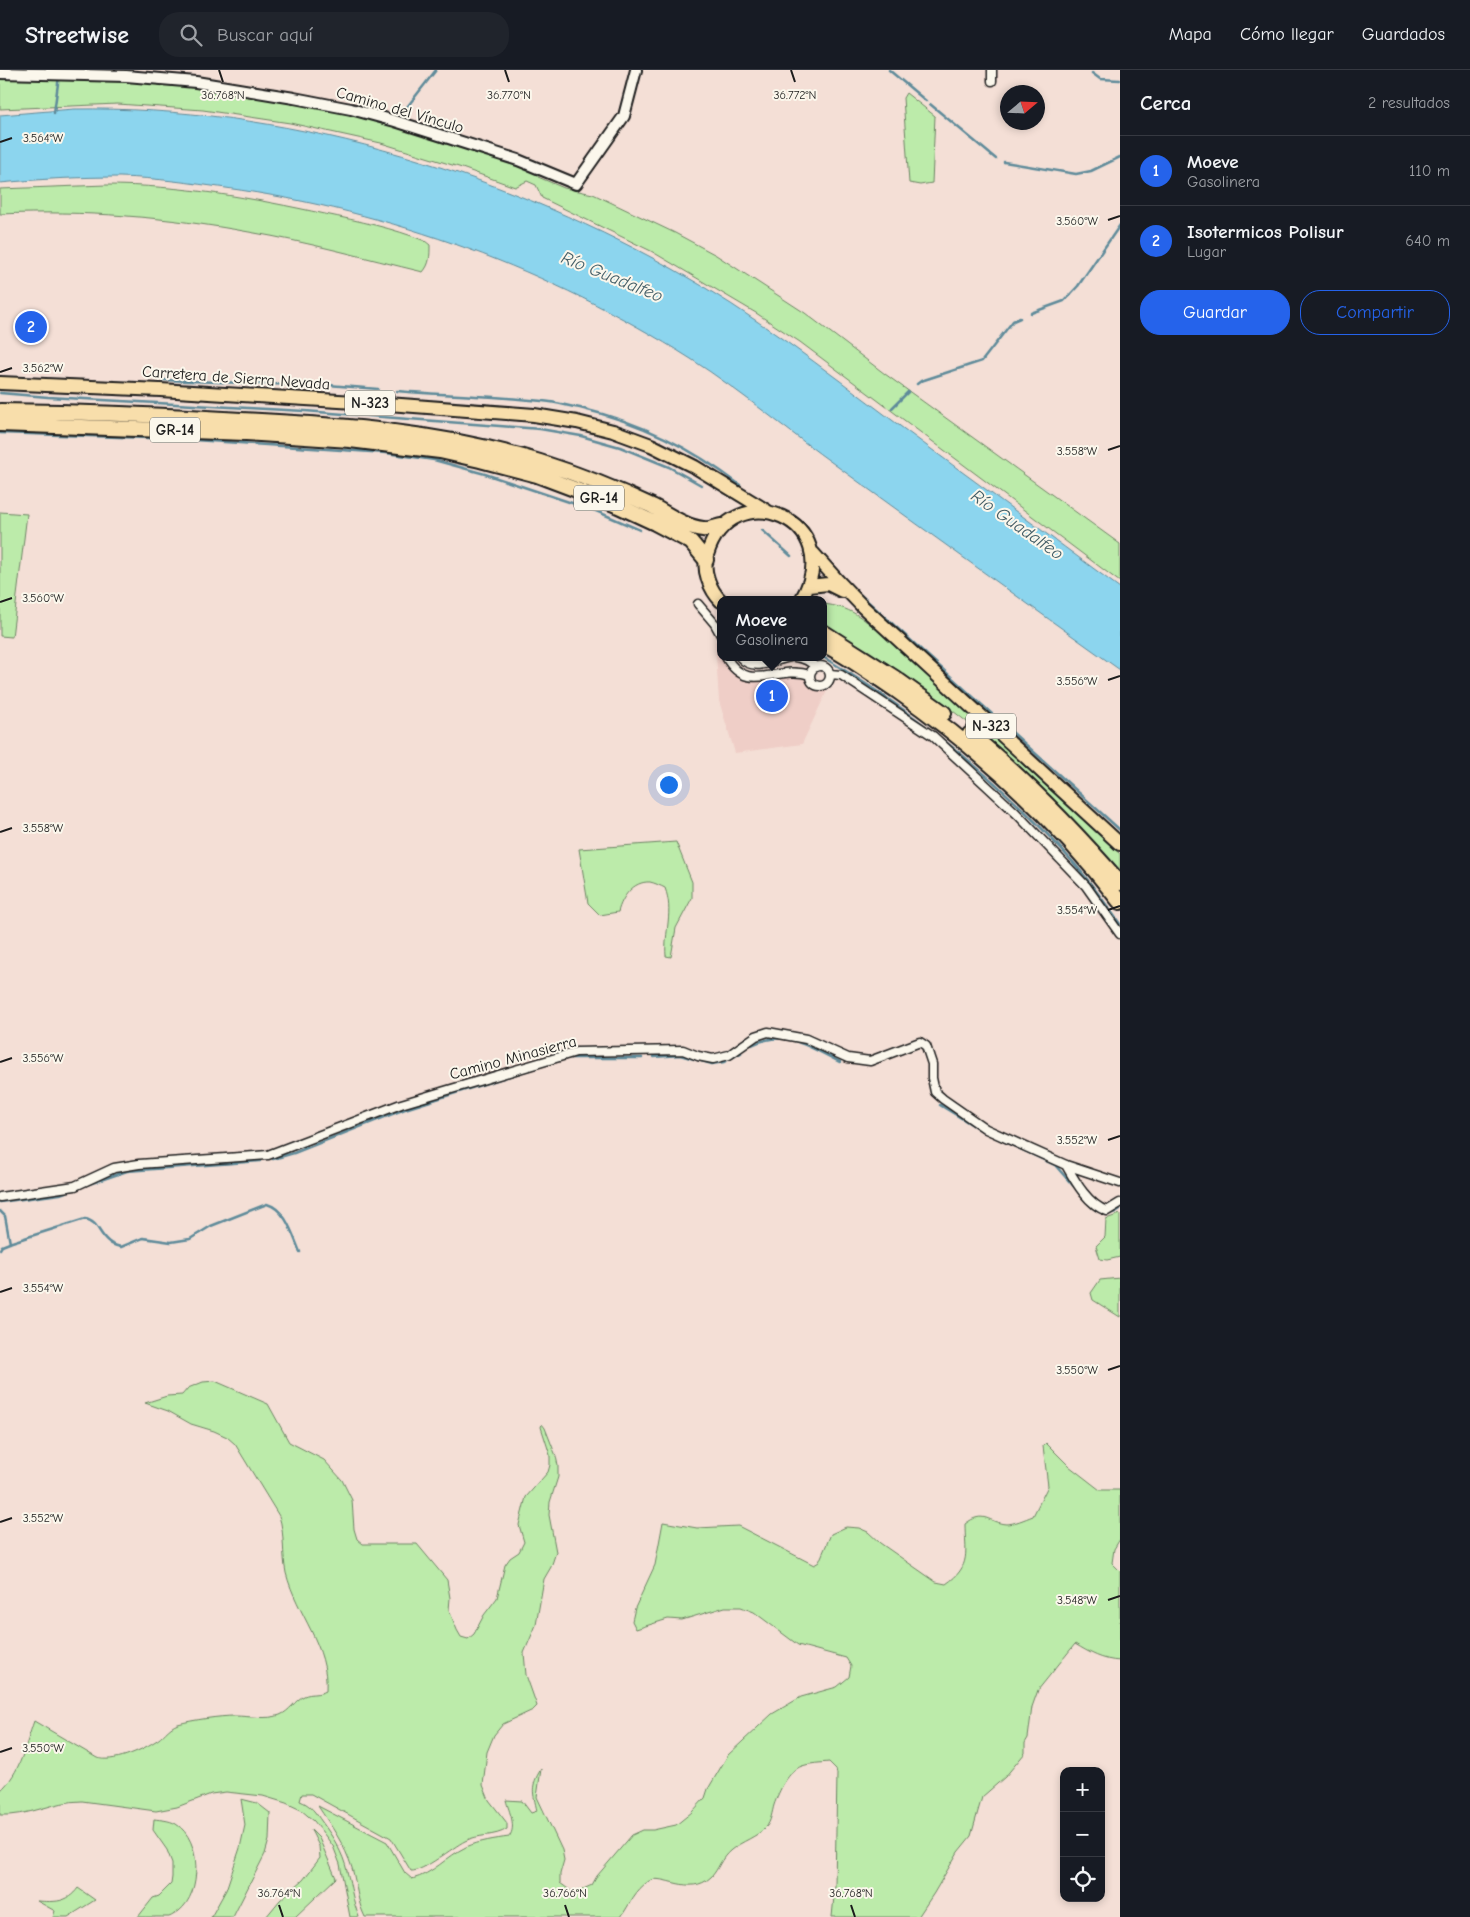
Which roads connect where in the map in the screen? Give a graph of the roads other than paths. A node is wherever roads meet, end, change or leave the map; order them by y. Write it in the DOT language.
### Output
graph roads {
  1 [pos="636,70"];
  2 [pos="992,70"];
  3 [pos="0,73"];
  4 [pos="992,81"];
  5 [pos="0,383"];
  6 [pos="0,411"];
  7 [pos="0,424"];
  8 [pos="725,487"];
  9 [pos="767,511"];
  10 [pos="734,518"];
  11 [pos="722,526"];
  12 [pos="813,553"];
  13 [pos="706,560"];
  14 [pos="809,586"];
  15 [pos="803,596"];
  16 [pos="717,597"];
  17 [pos="698,604"];
  18 [pos="863,607"];
  19 [pos="717,628"];
  20 [pos="827,635"];
  21 [pos="827,646"];
  22 [pos="728,661"];
  23 [pos="745,661"];
  24 [pos="775,661"];
  25 [pos="808,661"];
  26 [pos="814,667"];
  27 [pos="830,674"];
  28 [pos="810,675"];
  29 [pos="1120,844"];
  30 [pos="1120,883"];
  31 [pos="1120,902"];
  32 [pos="1120,934"];
  33 [pos="1066,1165"];
  34 [pos="1120,1183"];
  35 [pos="0,1197"];
  36 [pos="1120,1203"];
  1 -- 3 [label="street, Camino del Vínculo"];
  2 -- 4 [label="street"];
  5 -- 8 [label="highway, Carretera de Sierra Nevada / N-323"];
  6 -- 11 [label="highway, GR-14"];
  7 -- 13 [label="highway, GR-14"];
  8 -- 9 [label="highway, Carretera de Sierra Nevada / N-323"];
  8 -- 10 [label="highway, Carretera de Sierra Nevada / N-323"];
  9 -- 10 [label="highway"];
  9 -- 12 [label="highway, Carretera de Sierra Nevada"];
  10 -- 11 [label="highway"];
  11 -- 13 [label="highway"];
  12 -- 14 [label="highway"];
  12 -- 18 [label="highway, N-323"];
  13 -- 16 [label="highway"];
  14 -- 15 [label="highway"];
  14 -- 18 [label="highway, N-323"];
  17 -- 19 [label="street"];
  18 -- 29 [label="highway, N-323"];
  20 -- 30 [label="highway"];
  21 -- 31 [label="highway"];
  22 -- 28 [label="street"];
  23 -- 24 [label="street"];
  25 -- 26 [label="street"];
  26 -- 27 [label="street"];
  26 -- 28 [label="street"];
  27 -- 28 [label="street"];
  27 -- 32 [label="street"];
  33 -- 34 [label="street, Camino Minasierra"];
  33 -- 35 [label="street, Camino Minasierra"];
  33 -- 36 [label="street"];
}
